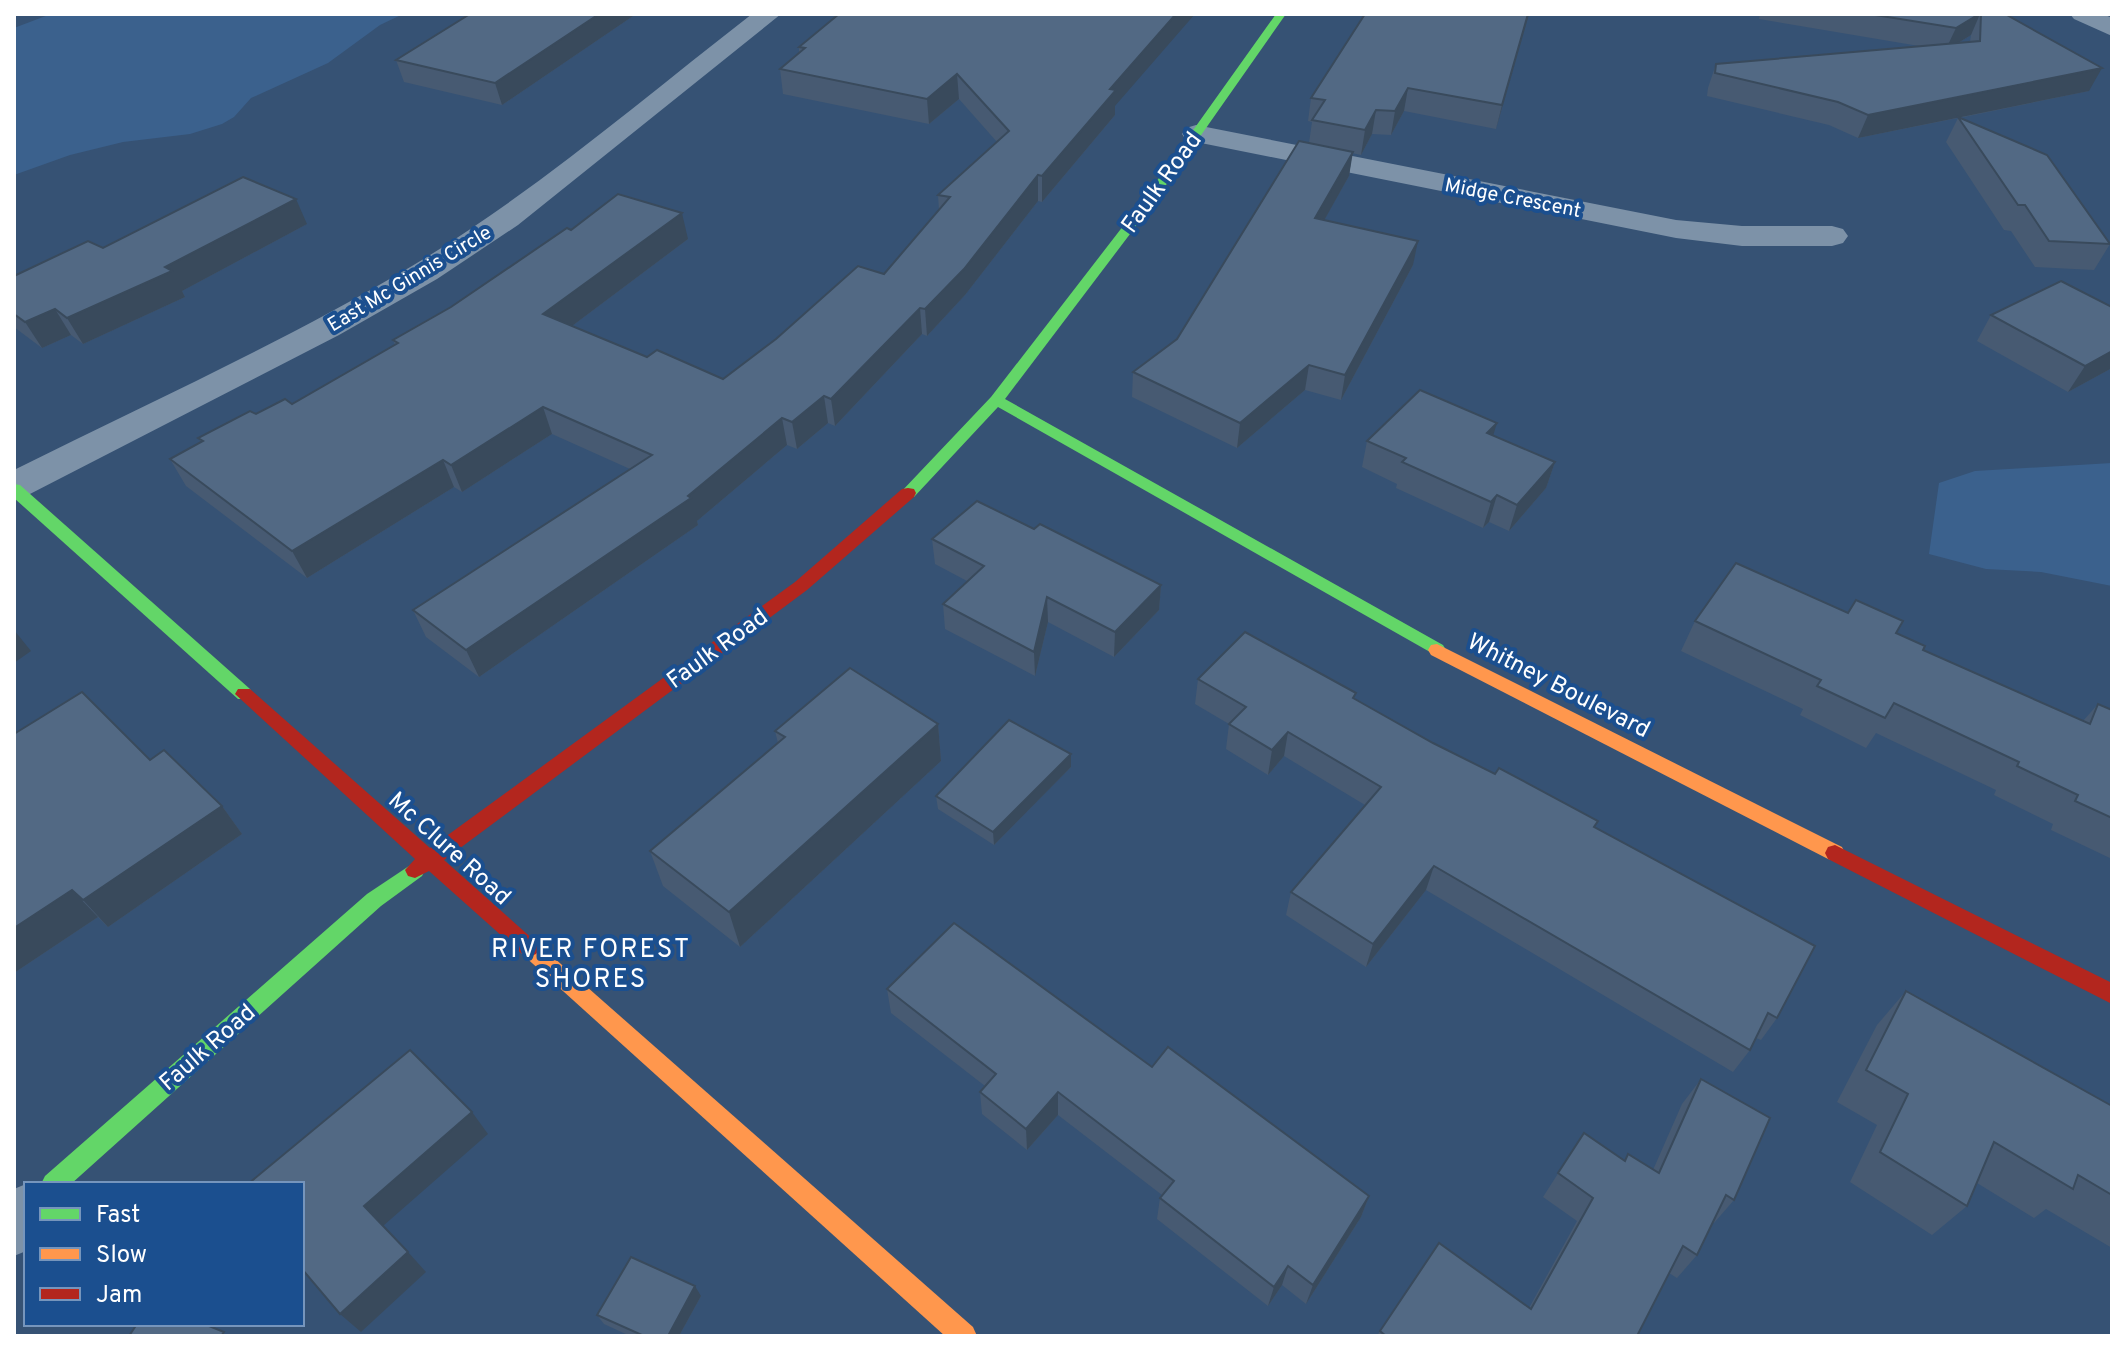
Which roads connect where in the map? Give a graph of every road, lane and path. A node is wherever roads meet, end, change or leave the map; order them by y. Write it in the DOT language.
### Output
graph roads {
  1 [pos="768,14"];
  2 [pos="1281,14"];
  3 [pos="2083,14"];
  4 [pos="2112,28"];
  5 [pos="1196,134"];
  6 [pos="1832,236"];
  7 [pos="996,400"];
  8 [pos="14,487"];
  9 [pos="429,861"];
  10 [pos="2112,994"];
  11 [pos="55,1182"];
  12 [pos="964,1336"];
  1 -- 8 [label="street, East Mc Ginnis Circle"];
  2 -- 5 [label="street, Faulk Road"];
  3 -- 4 [label="street"];
  5 -- 6 [label="street, Midge Crescent"];
  5 -- 7 [label="street, Faulk Road"];
  7 -- 9 [label="street, Faulk Road"];
  7 -- 10 [label="street, Whitney Boulevard"];
  8 -- 9 [label="street, Mc Clure Road"];
  9 -- 11 [label="street, Faulk Road"];
  9 -- 12 [label="street, Mc Clure Road"];
}
